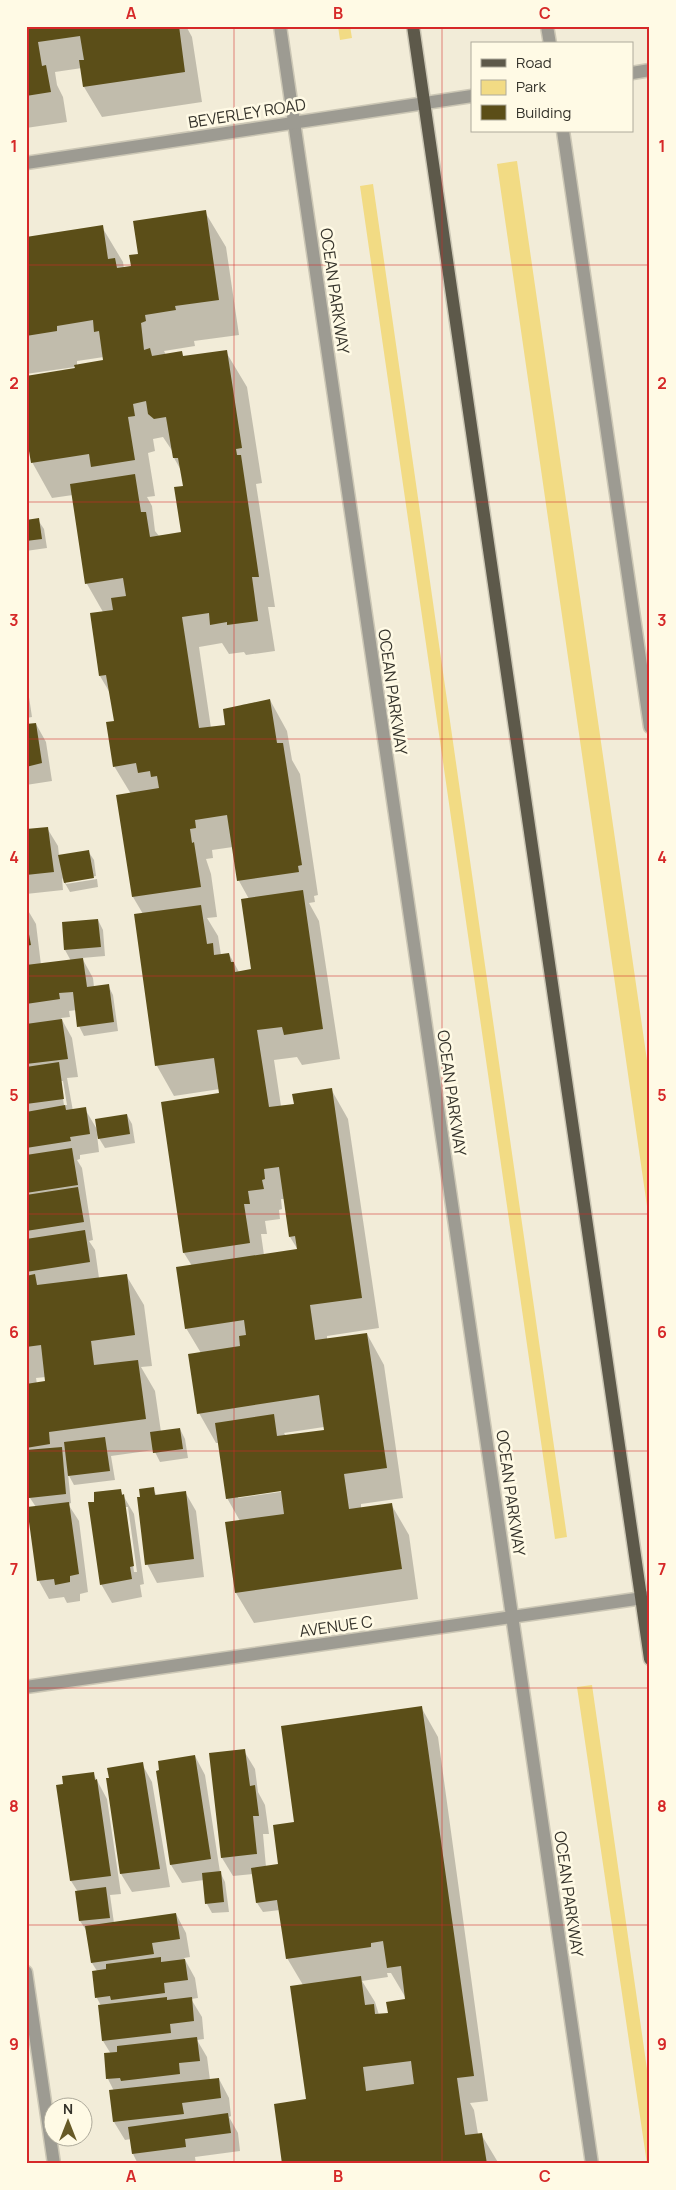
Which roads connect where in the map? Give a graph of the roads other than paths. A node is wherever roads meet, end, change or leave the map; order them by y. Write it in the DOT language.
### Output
graph roads {
  1 [pos="280,26"];
  2 [pos="413,26"];
  3 [pos="547,26"];
  4 [pos="550,42"];
  5 [pos="650,70"];
  6 [pos="634,72"];
  7 [pos="471,96"];
  8 [pos="424,103"];
  9 [pos="294,123"];
  10 [pos="563,132"];
  11 [pos="26,163"];
  12 [pos="650,727"];
  13 [pos="645,1597"];
  14 [pos="513,1617"];
  15 [pos="650,1659"];
  16 [pos="26,1687"];
  17 [pos="26,1972"];
  18 [pos="54,2164"];
  19 [pos="592,2164"];
  1 -- 9 [label="street, OCEAN PARKWAY"];
  2 -- 8 [label="main road"];
  3 -- 4 [label="street"];
  5 -- 6 [label="street"];
  7 -- 8 [label="street, BEVERLEY ROAD"];
  8 -- 9 [label="street, BEVERLEY ROAD"];
  8 -- 13 [label="main road"];
  9 -- 11 [label="street, BEVERLEY ROAD"];
  9 -- 14 [label="street, OCEAN PARKWAY"];
  10 -- 12 [label="street"];
  13 -- 14 [label="street, AVENUE C"];
  13 -- 15 [label="main road"];
  14 -- 16 [label="street, AVENUE C"];
  14 -- 19 [label="street, OCEAN PARKWAY"];
  17 -- 18 [label="street"];
}
